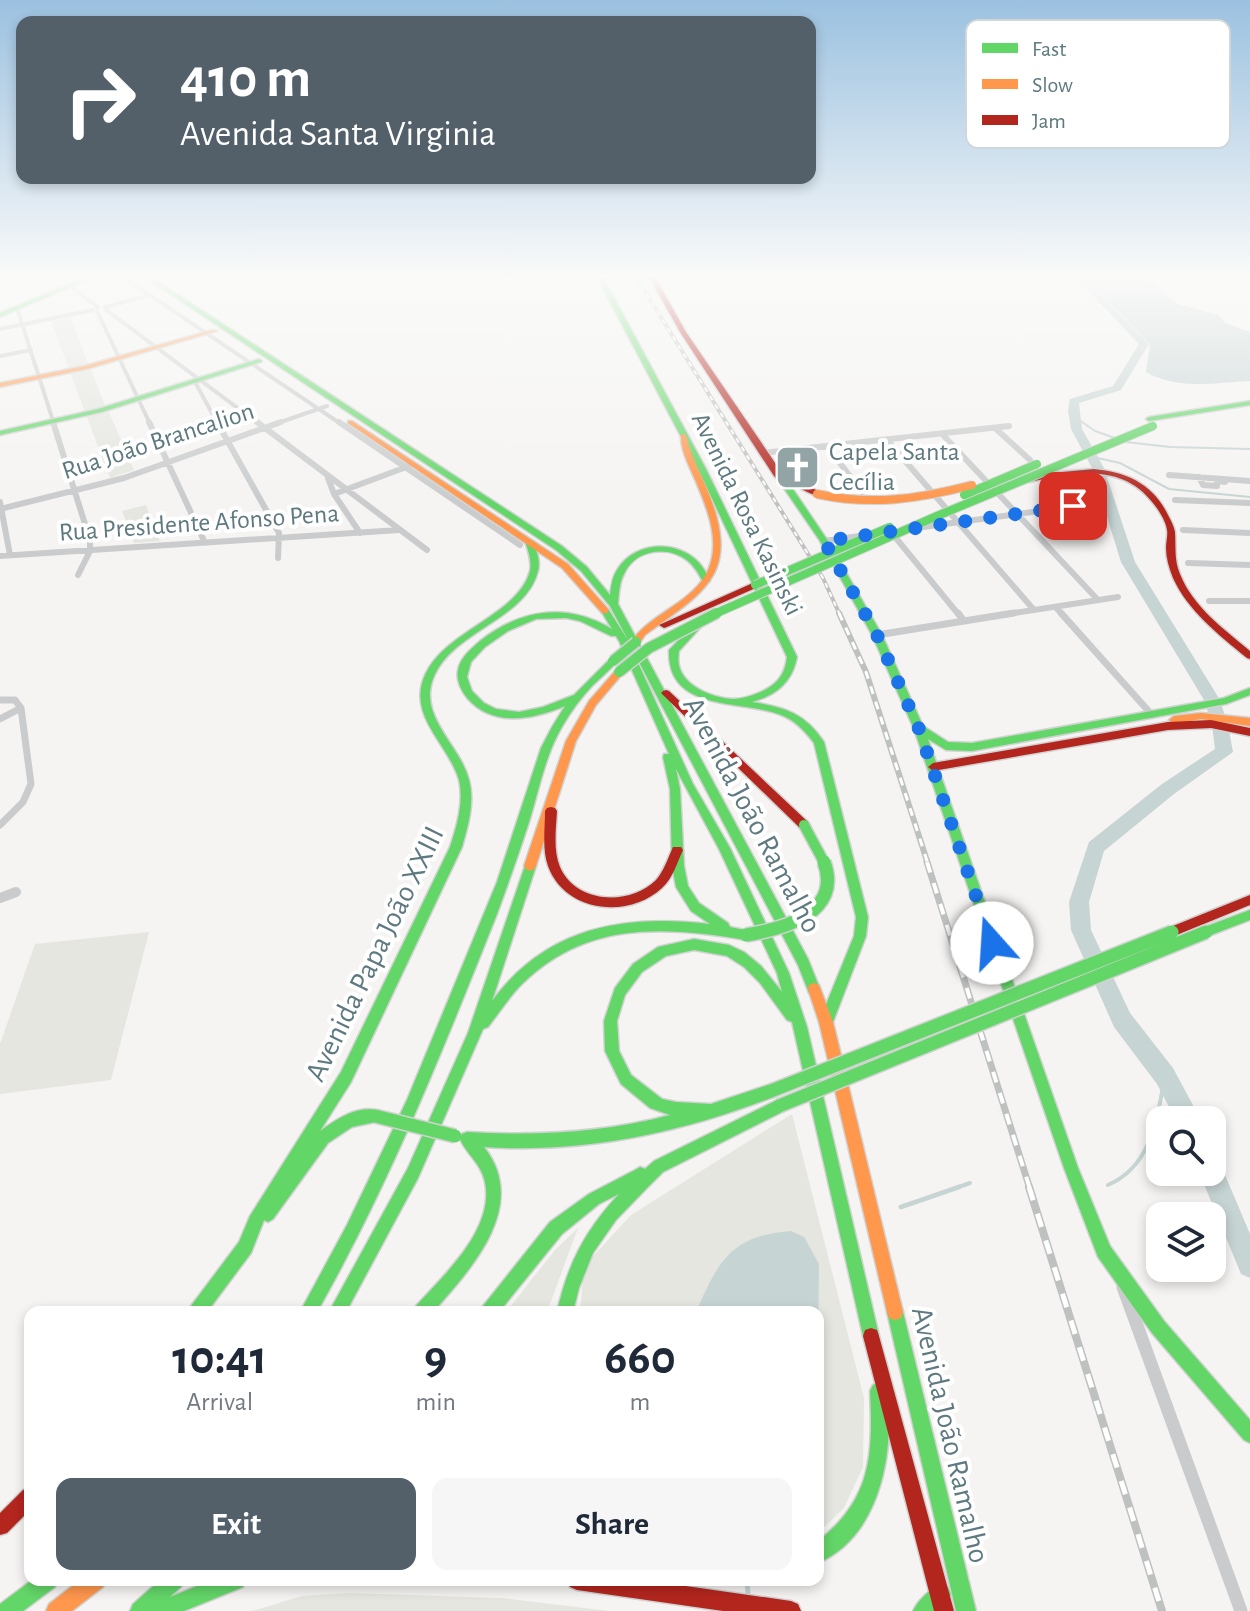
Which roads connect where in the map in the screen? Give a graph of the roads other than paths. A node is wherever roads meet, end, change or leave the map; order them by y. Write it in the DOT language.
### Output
graph roads {
  1 [pos="20,352"];
  2 [pos="32,352"];
  3 [pos="117,352"];
  4 [pos="138,352"];
  5 [pos="161,352"];
  6 [pos="245,352"];
  7 [pos="255,352"];
  8 [pos="639,352"];
  9 [pos="696,352"];
  10 [pos="0,356"];
  11 [pos="119,358"];
  12 [pos="259,360"];
  13 [pos="39,377"];
  14 [pos="0,385"];
  15 [pos="200,386"];
  16 [pos="211,390"];
  17 [pos="138,399"];
  18 [pos="1250,406"];
  19 [pos="323,408"];
  20 [pos="54,422"];
  21 [pos="1009,426"];
  22 [pos="995,428"];
  23 [pos="263,429"];
  24 [pos="0,433"];
  25 [pos="942,434"];
  26 [pos="683,435"];
  27 [pos="887,440"];
  28 [pos="227,441"];
  29 [pos="827,446"];
  30 [pos="762,453"];
  31 [pos="1030,460"];
  32 [pos="168,462"];
  33 [pos="409,466"];
  34 [pos="777,474"];
  35 [pos="1169,475"];
  36 [pos="328,477"];
  37 [pos="1008,481"];
  38 [pos="1250,483"];
  39 [pos="76,491"];
  40 [pos="347,492"];
  41 [pos="862,492"];
  42 [pos="334,494"];
  43 [pos="1175,500"];
  44 [pos="1250,503"];
  45 [pos="1084,505"];
  46 [pos="0,506"];
  47 [pos="1019,514"];
  48 [pos="958,522"];
  49 [pos="400,530"];
  50 [pos="1177,530"];
  51 [pos="891,531"];
  52 [pos="360,533"];
  53 [pos="1250,533"];
  54 [pos="280,538"];
  55 [pos="824,541"];
  56 [pos="205,543"];
  57 [pos="524,543"];
  58 [pos="427,550"];
  59 [pos="90,551"];
  60 [pos="10,555"];
  61 [pos="0,556"];
  62 [pos="278,558"];
  63 [pos="1188,563"];
  64 [pos="1250,565"];
  65 [pos="78,575"];
  66 [pos="706,580"];
  67 [pos="1118,597"];
  68 [pos="1098,600"];
  69 [pos="1209,601"];
  70 [pos="1249,602"];
  71 [pos="614,605"];
  72 [pos="1055,607"];
  73 [pos="1034,610"];
  74 [pos="709,617"];
  75 [pos="964,621"];
  76 [pos="877,635"];
  77 [pos="630,642"];
  78 [pos="1250,656"];
  79 [pos="655,683"];
  80 [pos="1249,692"];
  81 [pos="579,694"];
  82 [pos="0,700"];
  83 [pos="732,701"];
  84 [pos="20,705"];
  85 [pos="1152,715"];
  86 [pos="0,719"];
  87 [pos="1249,724"];
  88 [pos="919,729"];
  89 [pos="666,737"];
  90 [pos="933,767"];
  91 [pos="551,799"];
  92 [pos="0,825"];
  93 [pos="677,850"];
  94 [pos="16,892"];
  95 [pos="0,898"];
  96 [pos="1250,900"];
  97 [pos="1250,915"];
  98 [pos="731,931"];
  99 [pos="826,1022"];
  100 [pos="800,1027"];
  101 [pos="475,1033"];
  102 [pos="715,1111"];
  103 [pos="461,1138"];
  104 [pos="659,1166"];
  105 [pos="245,1247"];
  106 [pos="1118,1275"];
  107 [pos="201,1306"];
  108 [pos="312,1306"];
  109 [pos="340,1306"];
  110 [pos="427,1306"];
  111 [pos="494,1306"];
  112 [pos="566,1306"];
  113 [pos="875,1351"];
  114 [pos="1250,1434"];
  115 [pos="24,1503"];
  116 [pos="0,1526"];
  117 [pos="824,1550"];
  118 [pos="956,1566"];
  119 [pos="40,1586"];
  120 [pos="88,1586"];
  121 [pos="167,1586"];
  122 [pos="221,1586"];
  123 [pos="616,1586"];
  124 [pos="940,1595"];
  125 [pos="7,1611"];
  126 [pos="56,1611"];
  127 [pos="140,1611"];
  128 [pos="160,1611"];
  129 [pos="790,1611"];
  130 [pos="923,1611"];
  131 [pos="944,1611"];
  132 [pos="966,1611"];
  133 [pos="1241,1611"];
  1 -- 10 [label="street"];
  2 -- 13 [label="street"];
  3 -- 11 [label="street"];
  4 -- 11 [label="main road"];
  5 -- 15 [label="street"];
  6 -- 12 [label="main road, Avenida João Ramalho"];
  7 -- 12 [label="main road, Avenida João Ramalho"];
  8 -- 26 [label="main road, Avenida Rosa Kasinski"];
  9 -- 30 [label="main road"];
  11 -- 13 [label="main road"];
  11 -- 17 [label="street"];
  12 -- 15 [label="main road"];
  12 -- 19 [label="main road, Avenida João Ramalho"];
  12 -- 71 [label="main road, Avenida João Ramalho"];
  13 -- 14 [label="main road"];
  13 -- 20 [label="street"];
  15 -- 16 [label="street"];
  15 -- 16 [label="street"];
  15 -- 17 [label="main road"];
  15 -- 28 [label="street"];
  16 -- 23 [label="street"];
  17 -- 20 [label="main road"];
  17 -- 32 [label="street"];
  18 -- 37 [label="main road, bridge"];
  19 -- 23 [label="street, Rua João Brancalion"];
  19 -- 33 [label="main road, Avenida João Ramalho"];
  20 -- 24 [label="main road"];
  20 -- 39 [label="street"];
  21 -- 22 [label="street"];
  22 -- 25 [label="street"];
  22 -- 31 [label="street"];
  23 -- 28 [label="street, Rua João Brancalion"];
  23 -- 36 [label="street"];
  25 -- 27 [label="street"];
  25 -- 47 [label="street"];
  26 -- 66 [label="main road"];
  26 -- 83 [label="main road, Avenida Rosa Kasinski"];
  27 -- 29 [label="street"];
  27 -- 48 [label="street"];
  28 -- 32 [label="street, Rua João Brancalion"];
  28 -- 54 [label="street"];
  29 -- 30 [label="street"];
  29 -- 41 [label="street"];
  30 -- 34 [label="main road"];
  32 -- 39 [label="street, Rua João Brancalion"];
  32 -- 56 [label="street"];
  33 -- 40 [label="street"];
  33 -- 57 [label="main road, Avenida João Ramalho"];
  34 -- 37 [label="main road, bridge"];
  34 -- 55 [label="main road"];
  35 -- 38 [label="street"];
  36 -- 40 [label="street"];
  36 -- 42 [label="street"];
  37 -- 50 [label="main road, bridge"];
  37 -- 74 [label="main road, bridge"];
  37 -- 77 [label="main road, bridge"];
  39 -- 46 [label="street, Rua João Brancalion"];
  39 -- 59 [label="street"];
  40 -- 42 [label="street"];
  40 -- 49 [label="street"];
  42 -- 52 [label="street"];
  43 -- 44 [label="street"];
  45 -- 47 [label="street"];
  46 -- 60 [label="street"];
  47 -- 48 [label="street"];
  47 -- 68 [label="street"];
  48 -- 51 [label="street"];
  48 -- 73 [label="street"];
  49 -- 52 [label="street, Rua Presidente Afonso Pena"];
  49 -- 58 [label="street"];
  50 -- 53 [label="street"];
  50 -- 78 [label="main road"];
  51 -- 55 [label="street"];
  51 -- 75 [label="street"];
  52 -- 54 [label="street, Rua Presidente Afonso Pena"];
  54 -- 56 [label="street, Rua Presidente Afonso Pena"];
  54 -- 62 [label="street"];
  55 -- 76 [label="main road"];
  56 -- 59 [label="street, Rua Presidente Afonso Pena"];
  57 -- 77 [label="main road, Avenida João Ramalho"];
  57 -- 105 [label="main road, Avenida Papa João XXIII"];
  59 -- 60 [label="street, Rua Presidente Afonso Pena"];
  59 -- 65 [label="street"];
  60 -- 61 [label="street, Rua Presidente Afonso Pena"];
  63 -- 64 [label="street"];
  66 -- 71 [label="main road"];
  66 -- 77 [label="main road"];
  67 -- 68 [label="street"];
  68 -- 72 [label="street"];
  69 -- 70 [label="street"];
  71 -- 79 [label="main road, Avenida João Ramalho"];
  72 -- 73 [label="street"];
  72 -- 85 [label="street"];
  73 -- 75 [label="street"];
  74 -- 83 [label="main road, bridge"];
  74 -- 91 [label="main road, bridge"];
  75 -- 76 [label="street"];
  76 -- 88 [label="main road"];
  77 -- 81 [label="main road, bridge"];
  77 -- 81 [label="main road"];
  77 -- 89 [label="main road, Avenida João Ramalho"];
  79 -- 98 [label="main road, bridge"];
  79 -- 99 [label="main road, Avenida João Ramalho"];
  80 -- 85 [label="main road"];
  81 -- 108 [label="main road"];
  82 -- 84 [label="street"];
  83 -- 99 [label="main road"];
  84 -- 86 [label="street"];
  84 -- 92 [label="street"];
  85 -- 88 [label="main road"];
  87 -- 90 [label="main road"];
  88 -- 90 [label="main road"];
  89 -- 93 [label="main road"];
  89 -- 100 [label="main road, Avenida João Ramalho"];
  90 -- 106 [label="main road"];
  91 -- 93 [label="main road"];
  91 -- 101 [label="main road"];
  93 -- 98 [label="main road"];
  94 -- 95 [label="street"];
  96 -- 102 [label="main road, bridge"];
  97 -- 104 [label="main road, bridge"];
  98 -- 101 [label="main road"];
  99 -- 118 [label="main road, Avenida João Ramalho"];
  100 -- 102 [label="main road"];
  100 -- 113 [label="main road, Avenida João Ramalho"];
  101 -- 109 [label="main road"];
  102 -- 103 [label="main road"];
  103 -- 105 [label="main road, bridge"];
  103 -- 110 [label="main road"];
  104 -- 111 [label="main road"];
  104 -- 112 [label="main road"];
  105 -- 107 [label="main road, Avenida Papa João XXIII"];
  106 -- 114 [label="main road"];
  106 -- 133 [label="street"];
  113 -- 117 [label="main road"];
  113 -- 124 [label="main road, Avenida João Ramalho"];
  115 -- 116 [label="main road"];
  118 -- 124 [label="main road"];
  118 -- 132 [label="main road, Avenida João Ramalho"];
  119 -- 125 [label="main road"];
  120 -- 126 [label="main road"];
  121 -- 127 [label="main road"];
  122 -- 128 [label="main road"];
  123 -- 129 [label="main road"];
  124 -- 130 [label="main road"];
  124 -- 131 [label="main road, Avenida João Ramalho"];
}
